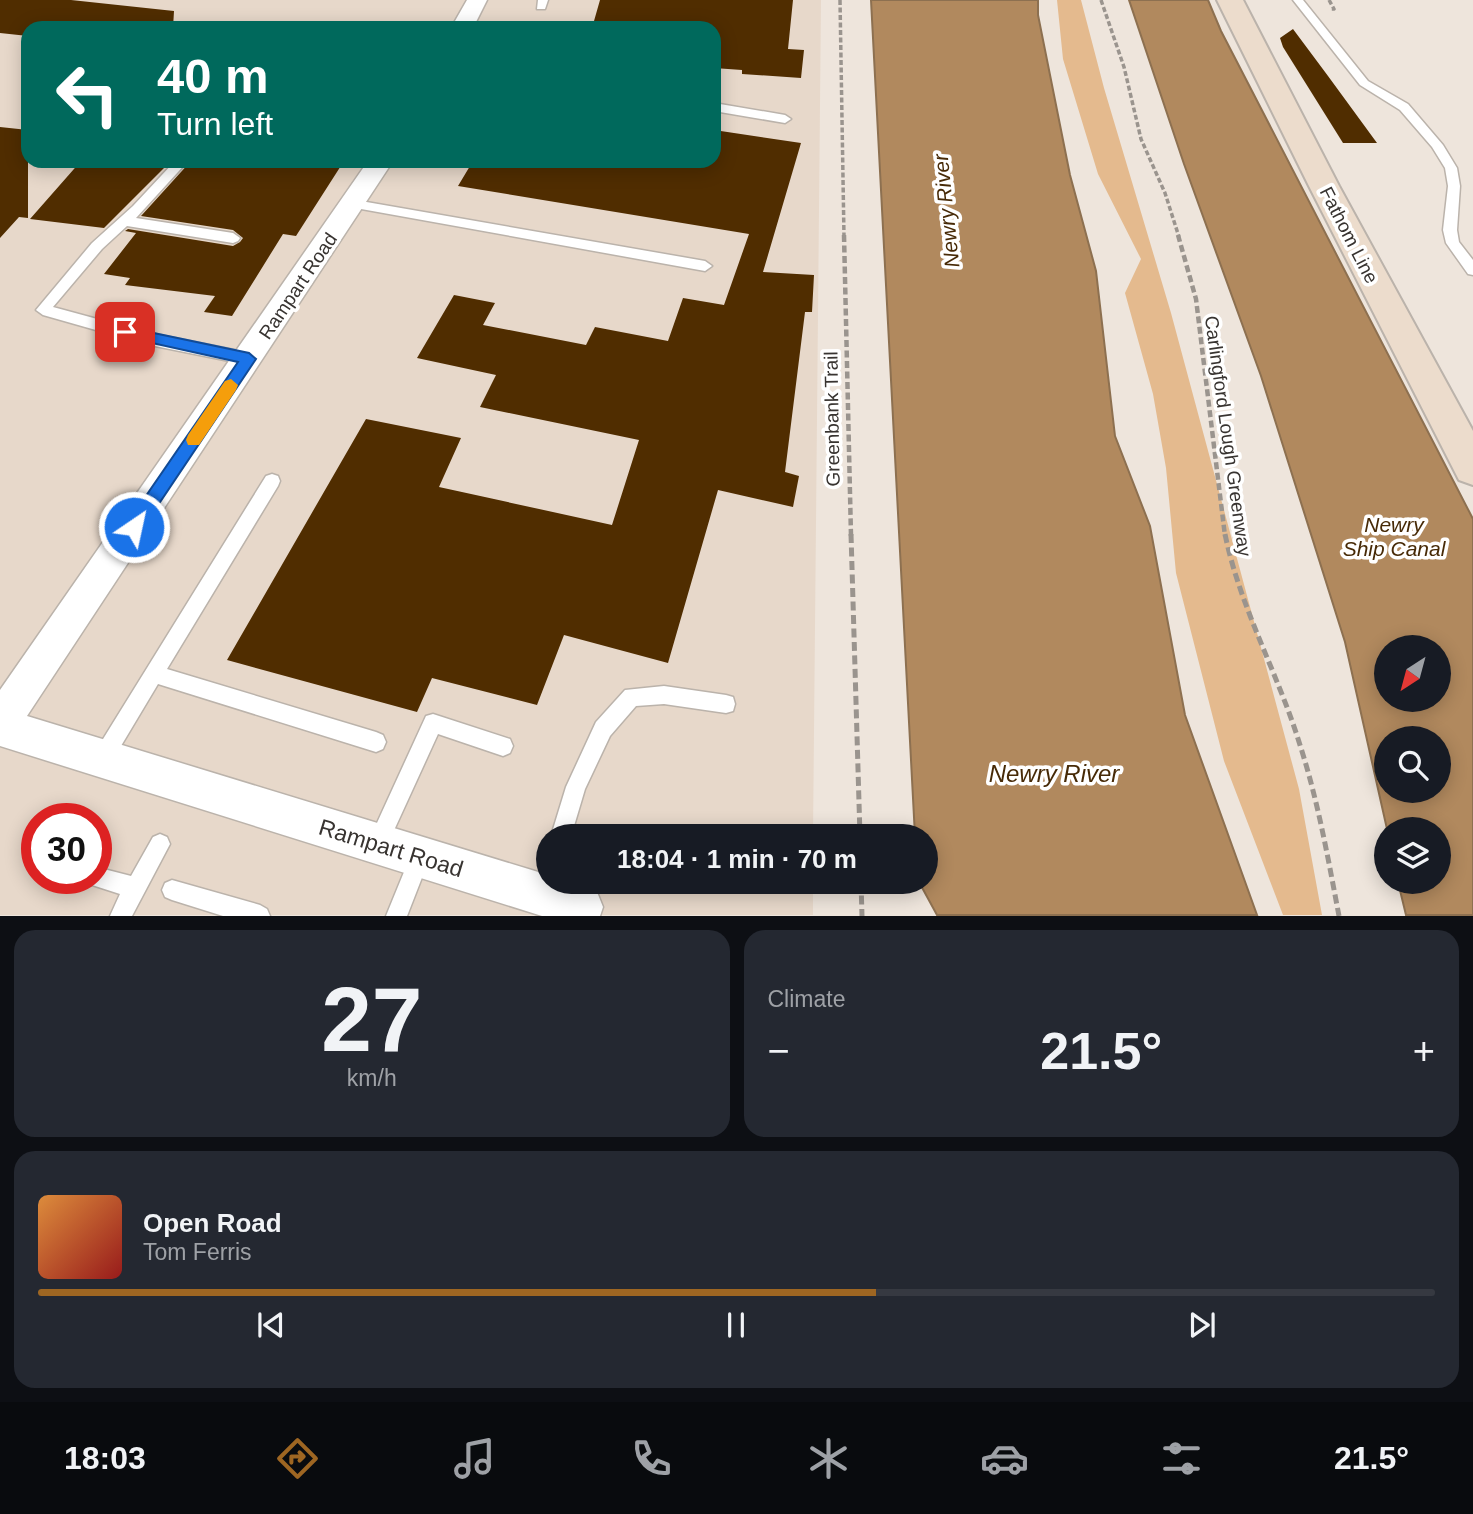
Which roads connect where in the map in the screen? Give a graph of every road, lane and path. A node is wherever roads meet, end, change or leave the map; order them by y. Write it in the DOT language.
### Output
graph roads {
  1 [pos="477,0"];
  2 [pos="840,0"];
  3 [pos="1101,0"];
  4 [pos="1230,0"];
  5 [pos="1298,0"];
  6 [pos="466,21"];
  7 [pos="721,108"];
  8 [pos="785,118"];
  9 [pos="175,168"];
  10 [pos="378,168"];
  11 [pos="355,204"];
  12 [pos="125,220"];
  13 [pos="233,239"];
  14 [pos="705,266"];
  15 [pos="1473,270"];
  16 [pos="249,359"];
  17 [pos="1473,468"];
  18 [pos="272,481"];
  19 [pos="154,674"];
  20 [pos="726,704"];
  21 [pos="0,725"];
  22 [pos="376,742"];
  23 [pos="503,746"];
  24 [pos="102,759"];
  25 [pos="565,824"];
  26 [pos="860,824"];
  27 [pos="160,844"];
  28 [pos="378,844"];
  29 [pos="420,857"];
  30 [pos="112,882"];
  31 [pos="536,884"];
  32 [pos="135,888"];
  33 [pos="172,890"];
  34 [pos="559,894"];
  35 [pos="861,894"];
  36 [pos="582,907"];
  37 [pos="120,915"];
  38 [pos="260,915"];
  39 [pos="396,915"];
  40 [pos="862,915"];
  41 [pos="1339,915"];
  1 -- 6 [label="street"];
  2 -- 26 [label="path, Greenbank Trail"];
  3 -- 41 [label="path, Carlingford Lough Greenway"];
  4 -- 17 [label="main road, Fathom Line"];
  5 -- 15 [label="lane"];
  7 -- 8 [label="lane"];
  9 -- 12 [label="lane"];
  10 -- 11 [label="street, Rampart Road"];
  11 -- 14 [label="lane"];
  11 -- 16 [label="street, Rampart Road"];
  12 -- 13 [label="lane"];
  12 -- 16 [label="lane"];
  16 -- 21 [label="street, Rampart Road"];
  18 -- 19 [label="lane"];
  19 -- 22 [label="lane"];
  19 -- 24 [label="lane"];
  20 -- 25 [label="lane"];
  21 -- 24 [label="street, Rampart Road"];
  23 -- 28 [label="lane"];
  24 -- 28 [label="street, Rampart Road"];
  27 -- 32 [label="lane"];
  28 -- 29 [label="street, Rampart Road"];
  29 -- 31 [label="street, Rampart Road"];
  29 -- 39 [label="lane"];
  30 -- 32 [label="lane"];
  32 -- 37 [label="lane"];
  33 -- 38 [label="lane"];
  34 -- 36 [label="street, Rampart Road"];
  35 -- 40 [label="path"];
}
